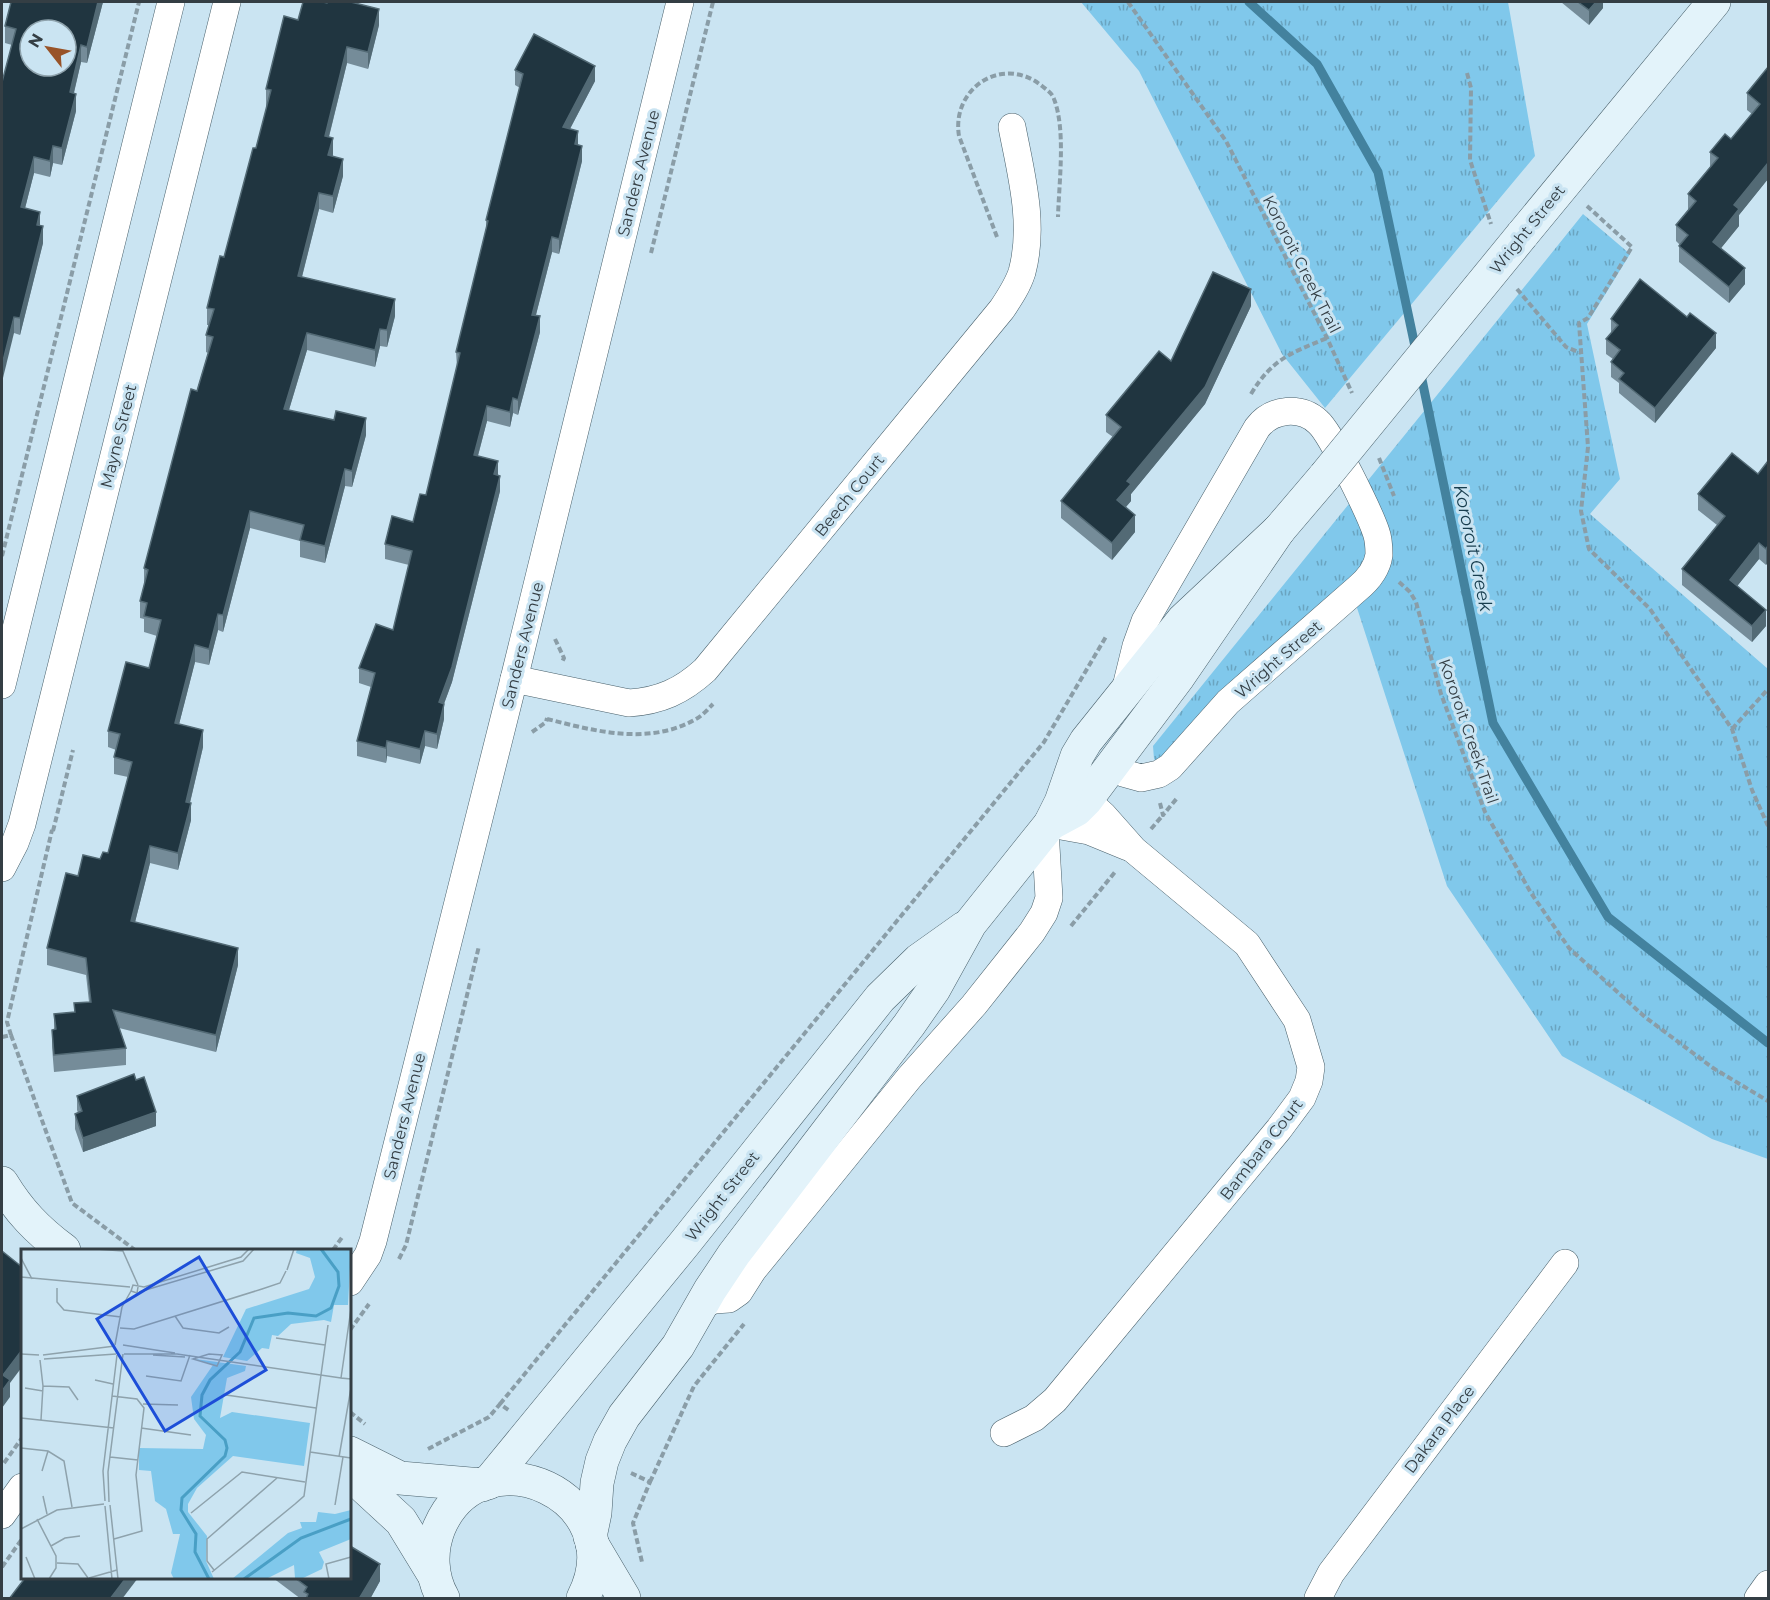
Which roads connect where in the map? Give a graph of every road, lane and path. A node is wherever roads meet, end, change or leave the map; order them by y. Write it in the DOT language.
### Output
graph roads {
  1 [pos="139,2"];
  2 [pos="171,2"];
  3 [pos="227,2"];
  4 [pos="680,2"];
  5 [pos="1128,2"];
  6 [pos="1714,2"];
  7 [pos="1012,127"];
  8 [pos="1563,185"];
  9 [pos="1327,338"];
  10 [pos="1352,394"];
  11 [pos="1257,428"];
  12 [pos="1379,458"];
  13 [pos="1395,501"];
  14 [pos="1279,530"];
  15 [pos="2,556"];
  16 [pos="1401,572"];
  17 [pos="1108,634"];
  18 [pos="514,679"];
  19 [pos="2,685"];
  20 [pos="1768,689"];
  21 [pos="1125,693"];
  22 [pos="1732,729"];
  23 [pos="1115,763"];
  24 [pos="1077,792"];
  25 [pos="22,824"];
  26 [pos="1768,826"];
  27 [pos="1047,827"];
  28 [pos="1134,849"];
  29 [pos="2,868"];
  30 [pos="970,924"];
  31 [pos="11,1035"];
  32 [pos="2,1037"];
  33 [pos="1768,1101"];
  34 [pos="2,1182"];
  35 [pos="61,1249"];
  36 [pos="132,1249"];
  37 [pos="1565,1263"];
  38 [pos="351,1280"];
  39 [pos="702,1305"];
  40 [pos="500,1404"];
  41 [pos="1005,1433"];
  42 [pos="21,1439"];
  43 [pos="351,1455"];
  44 [pos="2,1466"];
  45 [pos="351,1475"];
  46 [pos="485,1484"];
  47 [pos="21,1488"];
  48 [pos="2,1515"];
  49 [pos="21,1540"];
  50 [pos="591,1540"];
  51 [pos="2,1566"];
  52 [pos="1768,1584"];
  53 [pos="437,1589"];
  54 [pos="583,1599"];
  55 [pos="624,1599"];
  56 [pos="1318,1599"];
  57 [pos="1758,1599"];
  1 -- 15 [label="path"];
  2 -- 19 [label="street"];
  3 -- 25 [label="street, Mayne Street"];
  4 -- 18 [label="street, Sanders Avenue"];
  5 -- 9 [label="path, Kororoit Creek Trail"];
  6 -- 8 [label="street, Wright Street"];
  7 -- 18 [label="street, Beech Court"];
  8 -- 14 [label="street, Wright Street, bridge"];
  8 -- 22 [label="path"];
  9 -- 10 [label="path, Kororoit Creek Trail"];
  9 -- 11 [label="path"];
  11 -- 21 [label="street, Wright Street"];
  11 -- 23 [label="street, Wright Street"];
  12 -- 13 [label="path"];
  14 -- 21 [label="street, Wright Street"];
  14 -- 23 [label="street, Wright Street"];
  16 -- 33 [label="path, Kororoit Creek Trail"];
  17 -- 40 [label="path"];
  18 -- 38 [label="street, Sanders Avenue"];
  20 -- 22 [label="path"];
  21 -- 23 [label="street"];
  21 -- 24 [label="street, Wright Street"];
  22 -- 26 [label="path"];
  23 -- 24 [label="street, Wright Street"];
  24 -- 27 [label="street, Wright Street"];
  24 -- 28 [label="street, Bambara Court"];
  25 -- 29 [label="street, Mayne Street"];
  25 -- 31 [label="path"];
  27 -- 28 [label="street, Bambara Court"];
  27 -- 30 [label="street, Wright Street"];
  27 -- 39 [label="street"];
  28 -- 41 [label="street, Bambara Court"];
  30 -- 39 [label="street, Wright Street"];
  30 -- 46 [label="street, Wright Street"];
  31 -- 32 [label="path"];
  31 -- 36 [label="path"];
  34 -- 35 [label="street"];
  37 -- 56 [label="street, Dakara Place"];
  39 -- 50 [label="street, Wright Street"];
  42 -- 44 [label="path"];
  43 -- 46 [label="street"];
  45 -- 53 [label="street"];
  46 -- 50 [label="street"];
  46 -- 53 [label="street"];
  47 -- 48 [label="street"];
  49 -- 51 [label="path"];
  50 -- 54 [label="street, Wright Street"];
  50 -- 55 [label="street"];
  52 -- 57 [label="street"];
}
